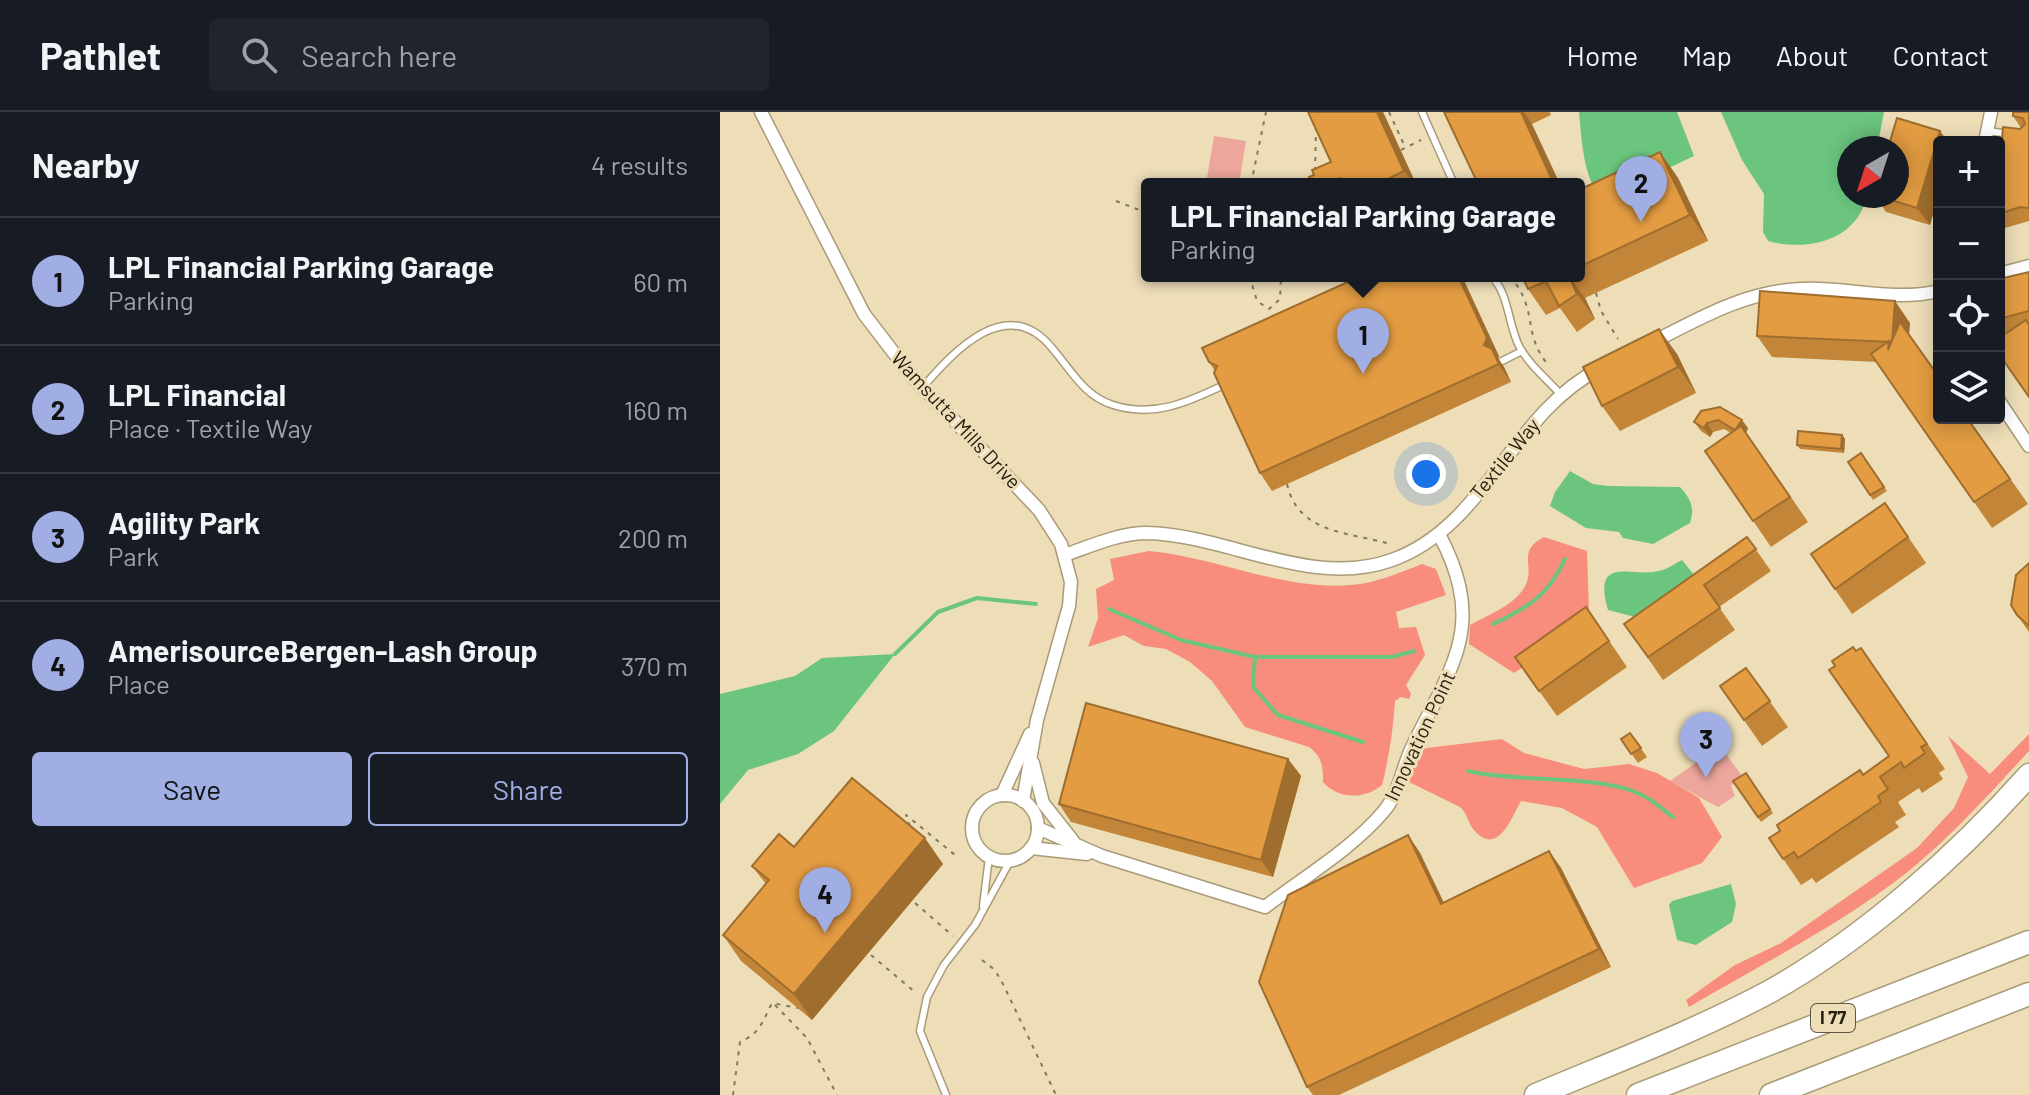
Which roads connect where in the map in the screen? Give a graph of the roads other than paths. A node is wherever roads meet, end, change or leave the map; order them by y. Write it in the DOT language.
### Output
graph roads {
  1 [pos="761,112"];
  2 [pos="1422,112"];
  3 [pos="1991,112"];
  4 [pos="2015,135"];
  5 [pos="1986,136"];
  6 [pos="1451,178"];
  7 [pos="2029,266"];
  8 [pos="2005,272"];
  9 [pos="1495,282"];
  10 [pos="1933,292"];
  11 [pos="1522,351"];
  12 [pos="1632,352"];
  13 [pos="1502,361"];
  14 [pos="1609,363"];
  15 [pos="1224,385"];
  16 [pos="922,388"];
  17 [pos="1561,395"];
  18 [pos="2005,410"];
  19 [pos="2029,446"];
  20 [pos="1439,534"];
  21 [pos="1065,555"];
  22 [pos="1037,720"];
  23 [pos="1031,753"];
  24 [pos="2029,775"];
  25 [pos="1002,795"];
  26 [pos="1023,801"];
  27 [pos="1038,828"];
  28 [pos="1078,846"];
  29 [pos="1031,848"];
  30 [pos="1102,856"];
  31 [pos="989,857"];
  32 [pos="1010,861"];
  33 [pos="982,909"];
  34 [pos="2029,942"];
  35 [pos="2029,994"];
  36 [pos="946,1095"];
  37 [pos="1536,1095"];
  38 [pos="1638,1095"];
  39 [pos="1771,1095"];
  1 -- 16 [label="street, Wamsutta Mills Drive"];
  2 -- 6 [label="lane"];
  3 -- 5 [label="street"];
  4 -- 5 [label="lane"];
  7 -- 8 [label="street"];
  9 -- 11 [label="lane"];
  10 -- 12 [label="street"];
  11 -- 13 [label="lane"];
  11 -- 17 [label="lane"];
  14 -- 17 [label="street, Textile Way"];
  15 -- 16 [label="lane"];
  16 -- 21 [label="street, Wamsutta Mills Drive"];
  17 -- 20 [label="street, Textile Way"];
  18 -- 19 [label="street"];
  20 -- 21 [label="street, Textile Way"];
  20 -- 30 [label="street, Innovation Point"];
  21 -- 22 [label="street"];
  22 -- 23 [label="street"];
  22 -- 25 [label="street"];
  23 -- 26 [label="street"];
  23 -- 28 [label="street"];
  24 -- 37 [label="highway"];
  25 -- 26 [label="street"];
  25 -- 31 [label="street"];
  26 -- 27 [label="street"];
  27 -- 28 [label="street, Innovation Point"];
  27 -- 29 [label="street"];
  28 -- 30 [label="street, Innovation Point"];
  29 -- 30 [label="street, Innovation Point"];
  29 -- 32 [label="street"];
  31 -- 32 [label="street"];
  31 -- 33 [label="lane"];
  32 -- 33 [label="lane"];
  33 -- 36 [label="lane"];
  34 -- 38 [label="highway, I 77"];
  35 -- 39 [label="highway, I 77"];
}
